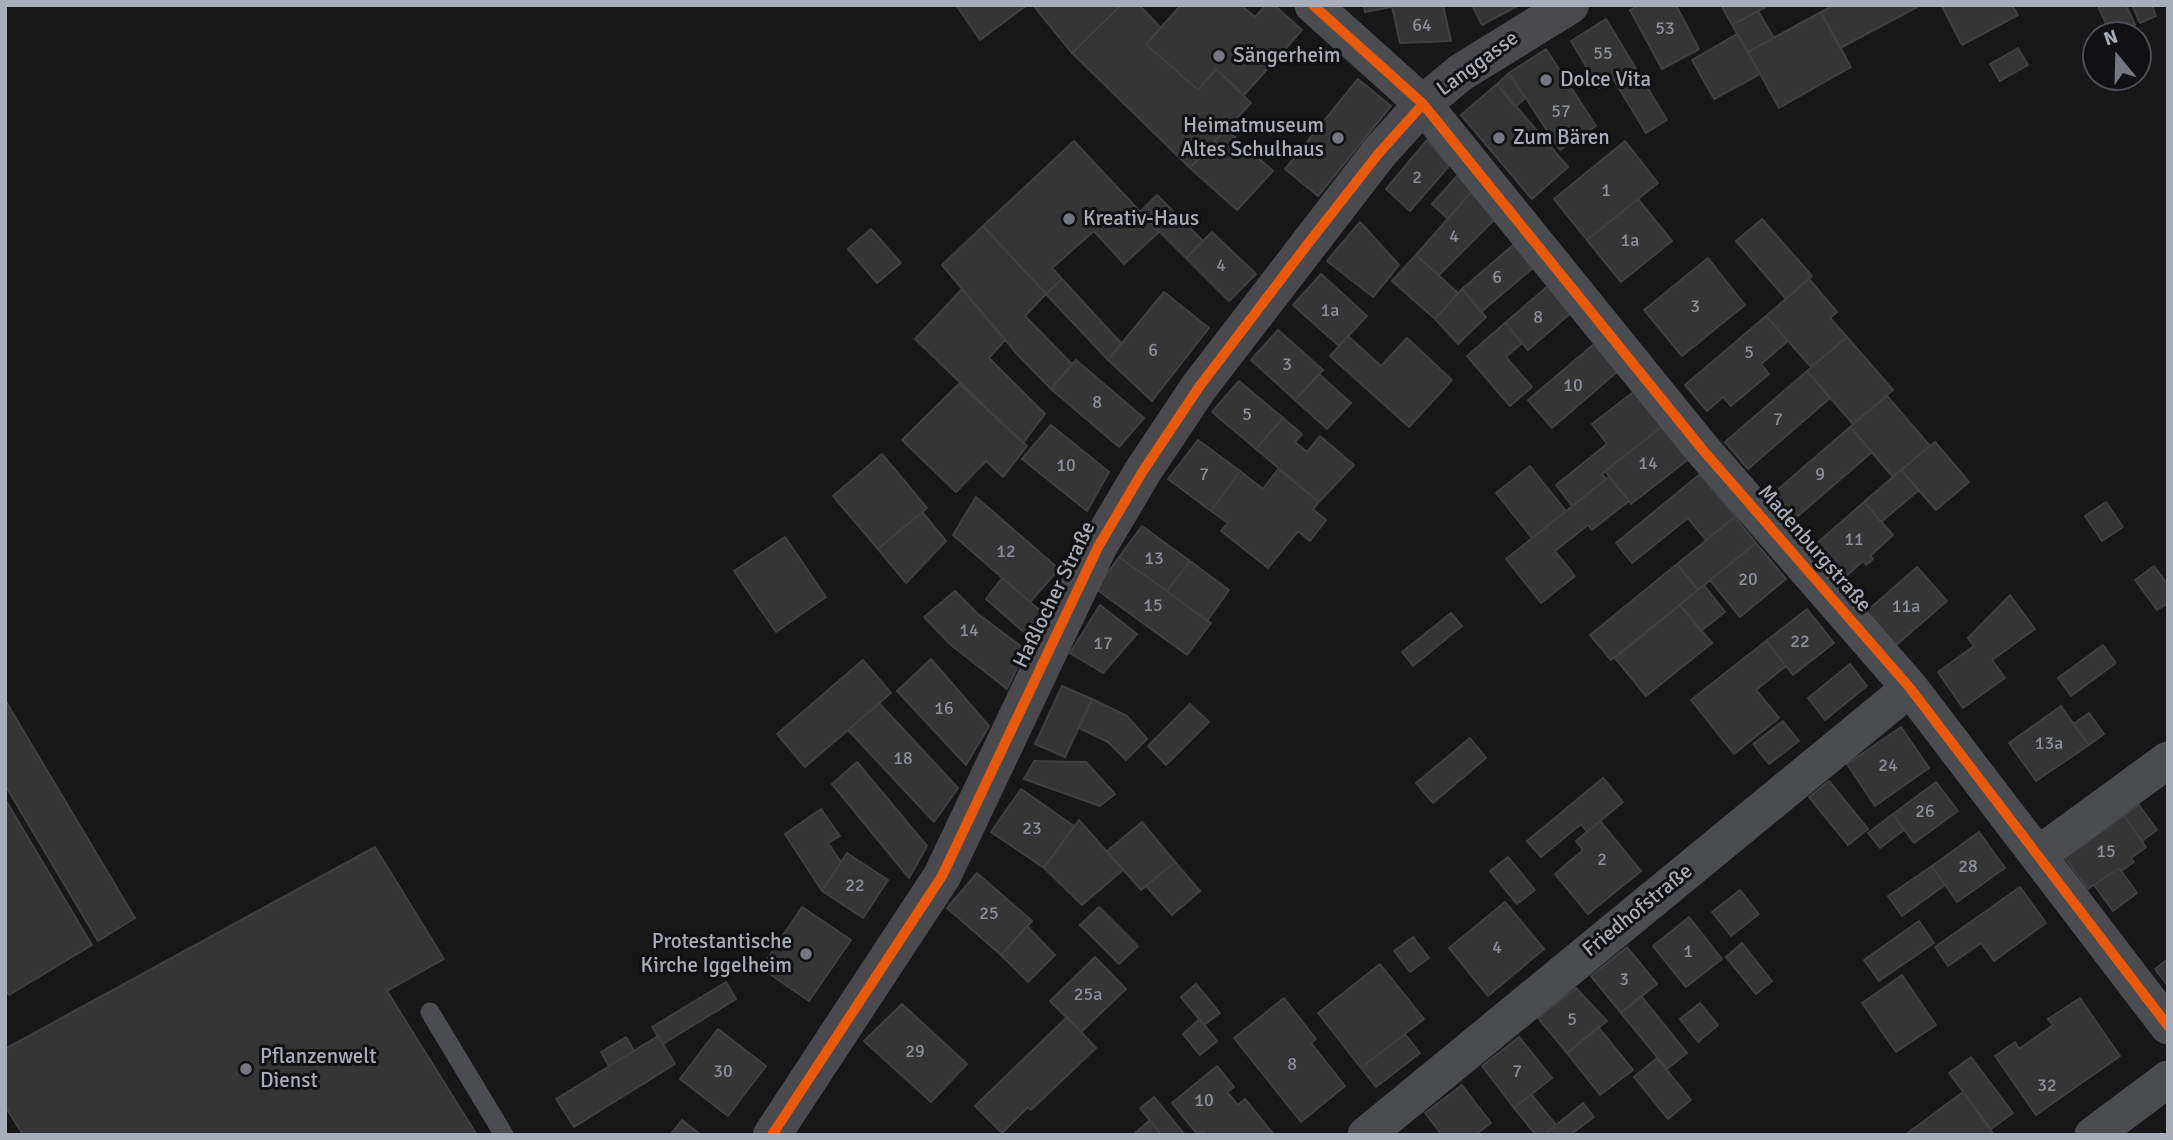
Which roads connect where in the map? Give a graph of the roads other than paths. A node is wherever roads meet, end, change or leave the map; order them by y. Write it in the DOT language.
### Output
graph roads {
  1 [pos="1313,5"];
  2 [pos="1570,5"];
  3 [pos="1423,104"];
  4 [pos="1910,688"];
  5 [pos="2168,760"];
  6 [pos="2038,856"];
  7 [pos="430,1012"];
  8 [pos="2168,1026"];
  9 [pos="2168,1079"];
  10 [pos="505,1135"];
  11 [pos="772,1135"];
  12 [pos="1366,1135"];
  13 [pos="2093,1135"];
  1 -- 3 [label="street, Madenburgstraße"];
  2 -- 3 [label="main road, Langgasse"];
  3 -- 4 [label="street, Madenburgstraße"];
  3 -- 11 [label="main road, Haßlocher Straße"];
  4 -- 6 [label="street, Madenburgstraße"];
  4 -- 12 [label="street, Friedhofstraße"];
  5 -- 6 [label="street"];
  6 -- 8 [label="street, Madenburgstraße"];
  7 -- 10 [label="lane"];
  9 -- 13 [label="street"];
}
